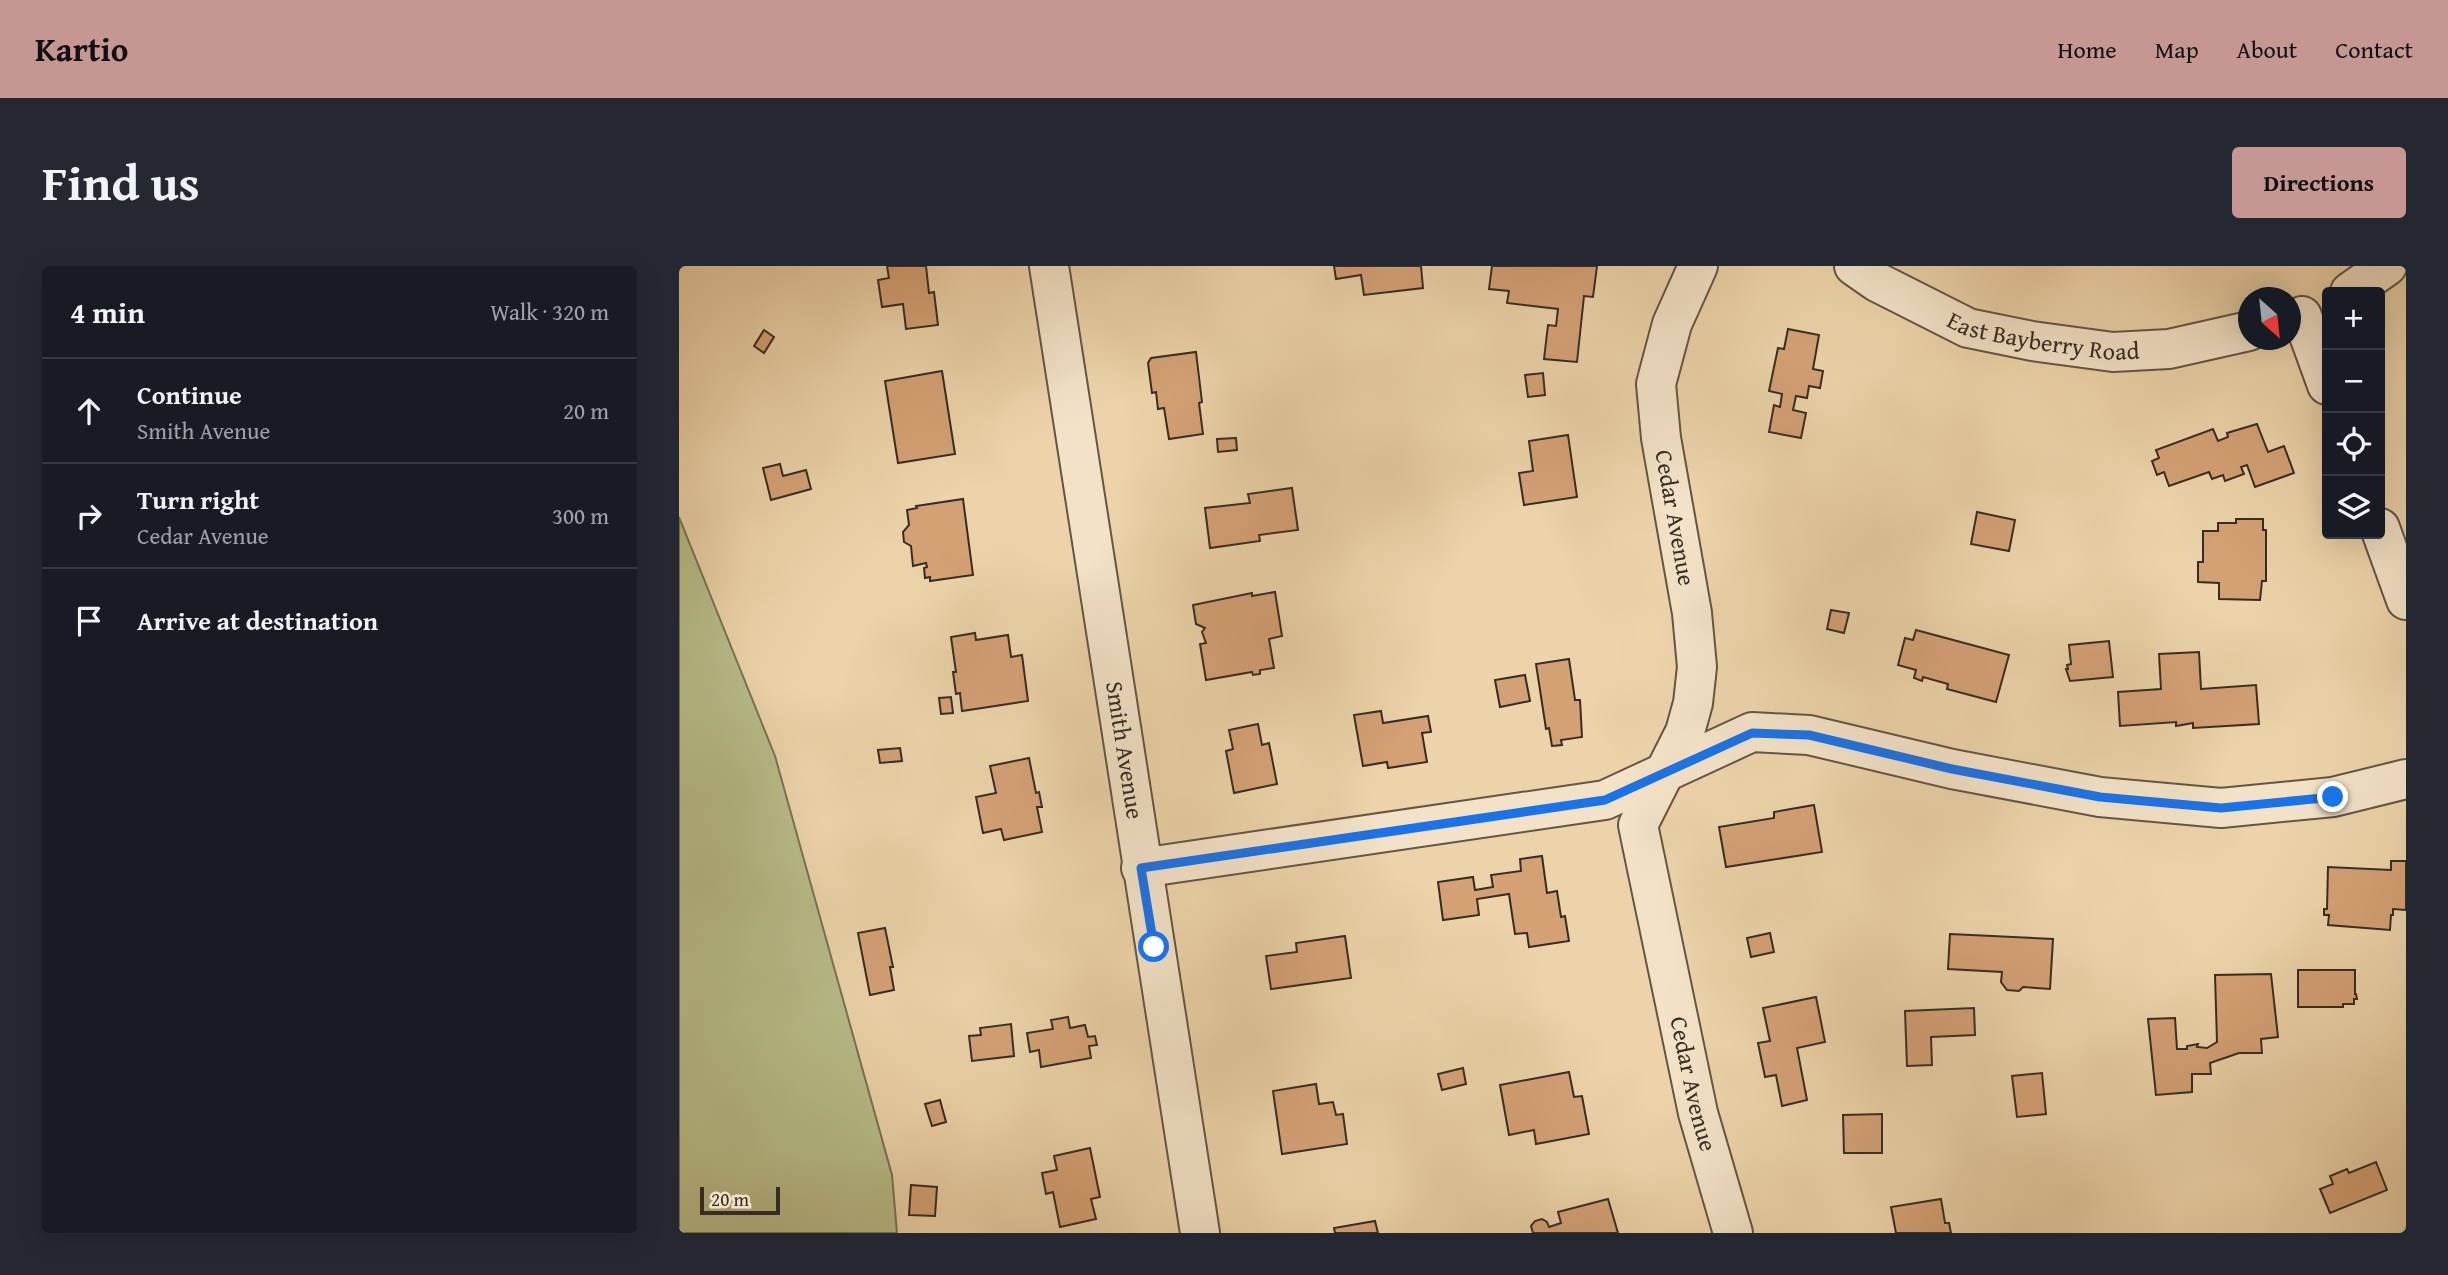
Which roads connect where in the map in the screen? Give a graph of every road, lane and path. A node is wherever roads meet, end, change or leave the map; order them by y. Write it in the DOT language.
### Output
graph roads {
  1 [pos="1049,266"];
  2 [pos="1698,266"];
  3 [pos="1854,266"];
  4 [pos="2387,266"];
  5 [pos="2357,287"];
  6 [pos="2307,313"];
  7 [pos="2238,333"];
  8 [pos="2322,367"];
  9 [pos="2384,539"];
  10 [pos="2406,600"];
  11 [pos="1665,772"];
  12 [pos="2406,779"];
  13 [pos="1141,868"];
  14 [pos="1200,1233"];
  15 [pos="1733,1233"];
  1 -- 13 [label="street, Smith Avenue"];
  2 -- 11 [label="street, Cedar Avenue"];
  3 -- 7 [label="street, East Bayberry Road"];
  4 -- 5 [label="street"];
  6 -- 8 [label="street"];
  9 -- 10 [label="street"];
  11 -- 12 [label="street"];
  11 -- 13 [label="street"];
  11 -- 15 [label="street, Cedar Avenue"];
  13 -- 14 [label="street, Smith Avenue"];
}
